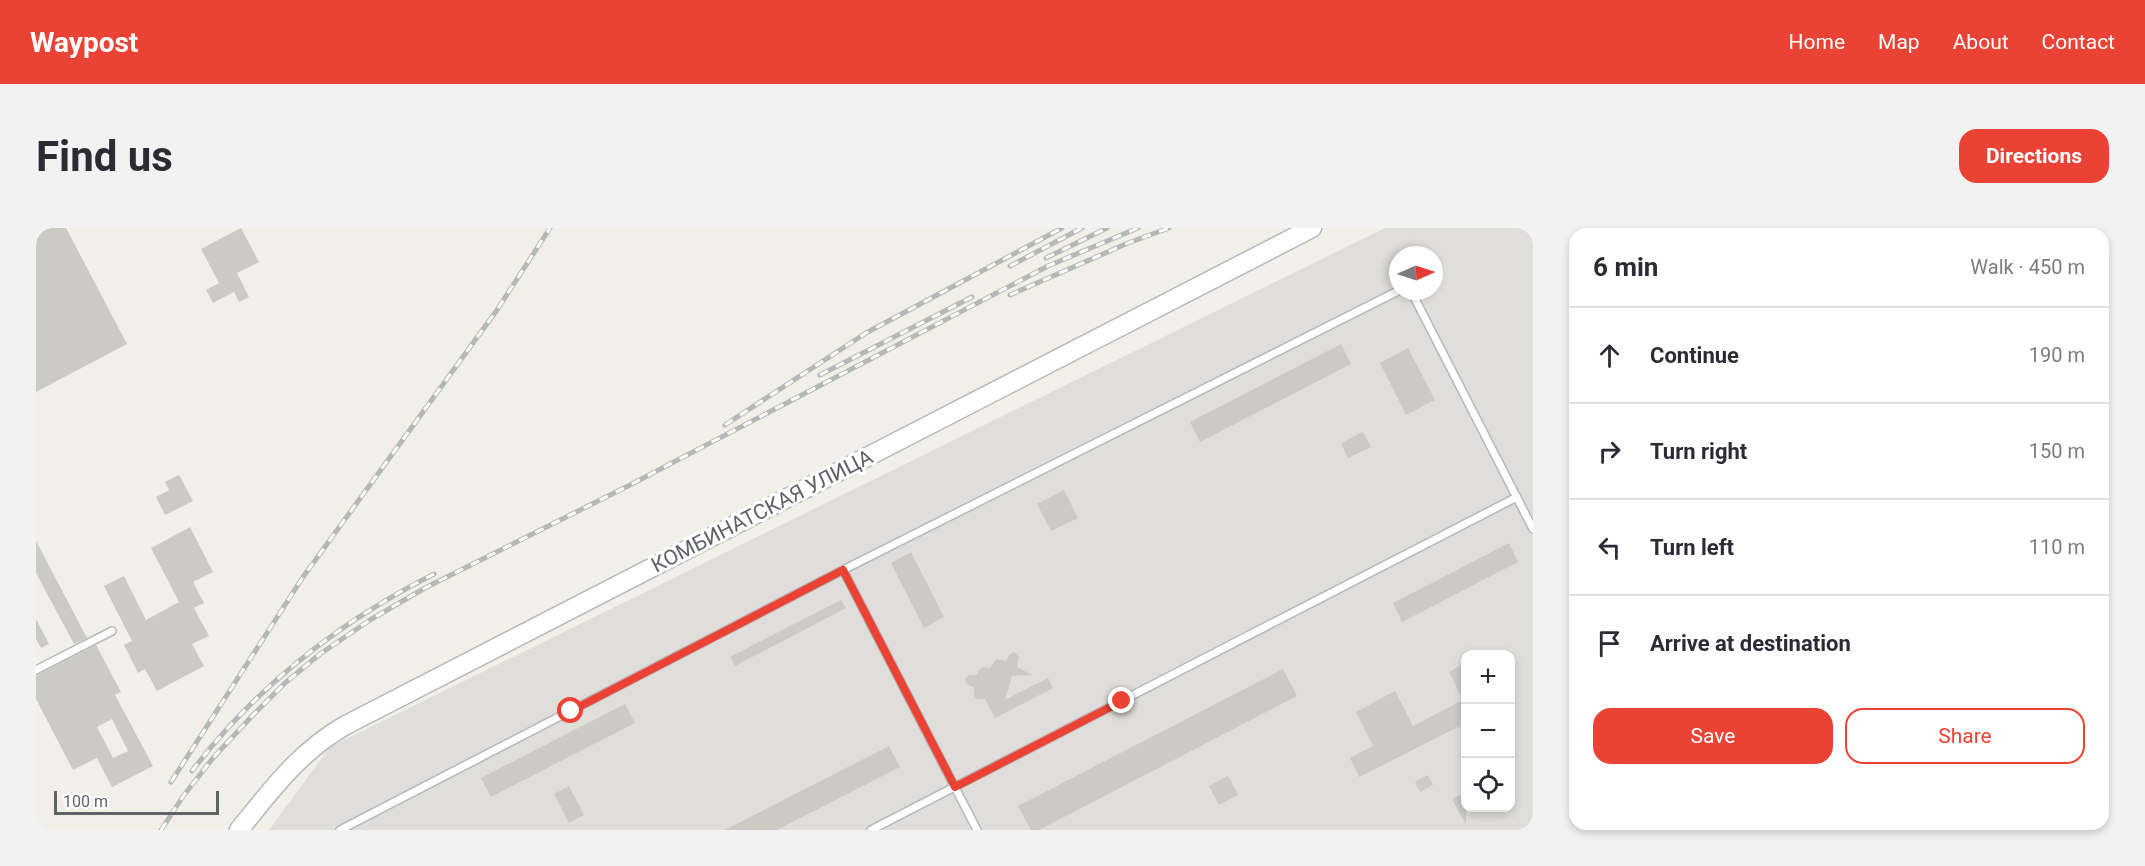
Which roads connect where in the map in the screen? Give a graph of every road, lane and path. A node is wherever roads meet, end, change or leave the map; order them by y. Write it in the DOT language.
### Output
graph roads {
  1 [pos="1312,228"];
  2 [pos="1389,296"];
  3 [pos="1417,300"];
  4 [pos="1516,497"];
  5 [pos="1533,529"];
  6 [pos="843,570"];
  7 [pos="112,631"];
  8 [pos="36,670"];
  9 [pos="955,787"];
  10 [pos="239,830"];
  11 [pos="340,830"];
  12 [pos="872,830"];
  13 [pos="977,830"];
  1 -- 10 [label="street, КОМБИНАТСКАЯ УЛИЦА"];
  2 -- 6 [label="lane"];
  3 -- 4 [label="lane"];
  4 -- 5 [label="lane"];
  4 -- 9 [label="lane"];
  6 -- 9 [label="lane"];
  6 -- 11 [label="lane"];
  7 -- 8 [label="lane"];
  9 -- 12 [label="lane"];
  9 -- 13 [label="lane"];
}
